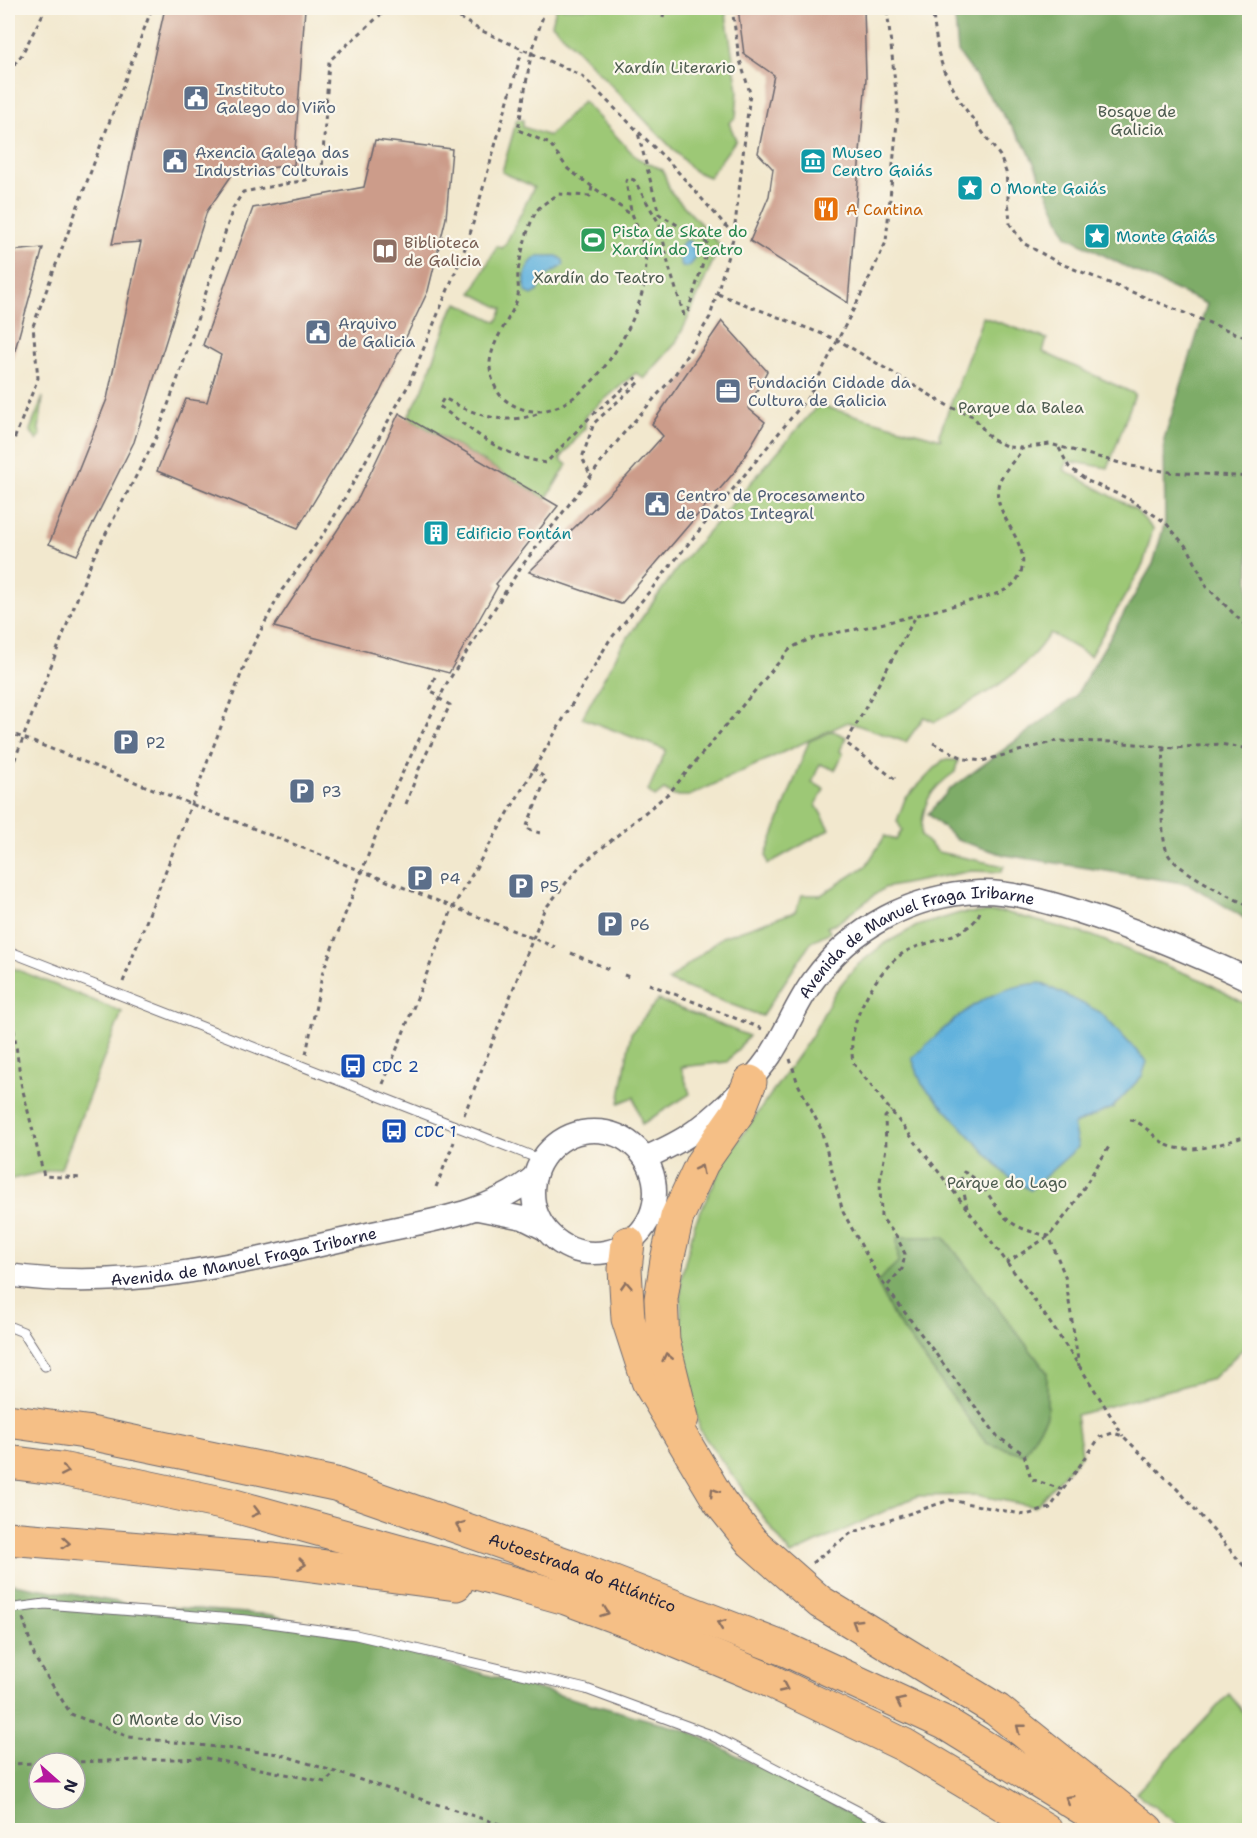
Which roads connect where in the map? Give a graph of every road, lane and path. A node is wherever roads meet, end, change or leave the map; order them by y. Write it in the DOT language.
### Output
graph roads {
  1 [pos="46,8"];
  2 [pos="152,8"];
  3 [pos="388,8"];
  4 [pos="443,8"];
  5 [pos="543,8"];
  6 [pos="664,8"];
  7 [pos="732,8"];
  8 [pos="887,8"];
  9 [pos="932,8"];
  10 [pos="663,18"];
  11 [pos="522,51"];
  12 [pos="531,55"];
  13 [pos="8,72"];
  14 [pos="638,133"];
  15 [pos="592,188"];
  16 [pos="633,216"];
  17 [pos="8,221"];
  18 [pos="734,235"];
  19 [pos="8,241"];
  20 [pos="717,294"];
  21 [pos="1250,339"];
  22 [pos="838,340"];
  23 [pos="539,413"];
  24 [pos="1059,447"];
  25 [pos="1023,448"];
  26 [pos="8,454"];
  27 [pos="591,476"];
  28 [pos="1250,477"];
  29 [pos="916,616"];
  30 [pos="1250,630"];
  31 [pos="435,677"];
  32 [pos="440,698"];
  33 [pos="8,732"];
  34 [pos="23,738"];
  35 [pos="933,743"];
  36 [pos="1164,747"];
  37 [pos="1250,749"];
  38 [pos="533,768"];
  39 [pos="8,777"];
  40 [pos="895,779"];
  41 [pos="191,804"];
  42 [pos="406,804"];
  43 [pos="540,833"];
  44 [pos="362,871"];
  45 [pos="980,892"];
  46 [pos="453,907"];
  47 [pos="1250,907"];
  48 [pos="533,938"];
  49 [pos="555,947"];
  50 [pos="8,951"];
  51 [pos="571,953"];
  52 [pos="611,969"];
  53 [pos="624,975"];
  54 [pos="632,978"];
  55 [pos="1250,980"];
  56 [pos="649,984"];
  57 [pos="8,985"];
  58 [pos="117,995"];
  59 [pos="758,1027"];
  60 [pos="789,1055"];
  61 [pos="303,1068"];
  62 [pos="750,1082"];
  63 [pos="378,1097"];
  64 [pos="891,1111"];
  65 [pos="464,1114"];
  66 [pos="1130,1120"];
  67 [pos="1250,1135"];
  68 [pos="454,1142"];
  69 [pos="1110,1145"];
  70 [pos="645,1158"];
  71 [pos="538,1168"];
  72 [pos="82,1178"];
  73 [pos="436,1187"];
  74 [pos="478,1209"];
  75 [pos="968,1209"];
  76 [pos="545,1229"];
  77 [pos="1048,1236"];
  78 [pos="627,1243"];
  79 [pos="1006,1263"];
  80 [pos="8,1275"];
  81 [pos="887,1286"];
  82 [pos="8,1326"];
  83 [pos="45,1366"];
  84 [pos="1079,1367"];
  85 [pos="8,1421"];
  86 [pos="1123,1436"];
  87 [pos="691,1455"];
  88 [pos="8,1462"];
  89 [pos="1064,1490"];
  90 [pos="8,1538"];
  91 [pos="809,1566"];
  92 [pos="1250,1573"];
  93 [pos="566,1598"];
  94 [pos="20,1608"];
  95 [pos="8,1609"];
  96 [pos="8,1764"];
  97 [pos="335,1773"];
  98 [pos="507,1830"];
  99 [pos="894,1830"];
  100 [pos="1046,1830"];
  101 [pos="1118,1830"];
  102 [pos="1148,1830"];
  1 -- 13 [label="path"];
  2 -- 26 [label="path"];
  3 -- 34 [label="path"];
  4 -- 11 [label="path"];
  5 -- 12 [label="path"];
  6 -- 10 [label="path"];
  7 -- 18 [label="path"];
  8 -- 22 [label="path"];
  9 -- 21 [label="path"];
  11 -- 12 [label="path"];
  11 -- 41 [label="path"];
  12 -- 14 [label="path"];
  12 -- 15 [label="path"];
  14 -- 16 [label="path"];
  14 -- 18 [label="path"];
  15 -- 16 [label="path"];
  15 -- 23 [label="path"];
  16 -- 23 [label="path"];
  17 -- 19 [label="lane"];
  18 -- 20 [label="path"];
  20 -- 22 [label="path"];
  20 -- 27 [label="path"];
  22 -- 25 [label="path"];
  22 -- 38 [label="path"];
  23 -- 27 [label="path"];
  24 -- 25 [label="path"];
  24 -- 28 [label="path"];
  24 -- 30 [label="path"];
  25 -- 29 [label="path"];
  27 -- 32 [label="path"];
  29 -- 40 [label="path"];
  29 -- 48 [label="path"];
  31 -- 32 [label="path"];
  32 -- 42 [label="path"];
  32 -- 44 [label="path"];
  33 -- 34 [label="path"];
  34 -- 39 [label="path"];
  34 -- 41 [label="path"];
  35 -- 36 [label="path"];
  36 -- 37 [label="path"];
  36 -- 47 [label="path"];
  38 -- 43 [label="path"];
  38 -- 46 [label="path"];
  41 -- 44 [label="path"];
  41 -- 58 [label="path"];
  44 -- 46 [label="path"];
  44 -- 61 [label="path"];
  45 -- 55 [label="street, Avenida de Manuel Fraga Iribarne"];
  45 -- 62 [label="street, Avenida de Manuel Fraga Iribarne"];
  45 -- 64 [label="path"];
  46 -- 48 [label="path"];
  46 -- 63 [label="path"];
  48 -- 49 [label="path"];
  48 -- 65 [label="path"];
  50 -- 58 [label="lane"];
  51 -- 52 [label="path"];
  53 -- 54 [label="path"];
  56 -- 59 [label="path"];
  57 -- 72 [label="path"];
  58 -- 61 [label="lane"];
  60 -- 81 [label="path"];
  61 -- 63 [label="lane"];
  62 -- 70 [label="street, Avenida de Manuel Fraga Iribarne"];
  87 -- 62 [label="highway, one-way"];
  63 -- 71 [label="lane"];
  64 -- 75 [label="path"];
  64 -- 81 [label="path"];
  66 -- 67 [label="path"];
  68 -- 73 [label="path"];
  69 -- 77 [label="path"];
  70 -- 71 [label="street, Avenida de Manuel Fraga Iribarne"];
  70 -- 78 [label="street"];
  71 -- 74 [label="street, Avenida de Manuel Fraga Iribarne"];
  71 -- 76 [label="street"];
  74 -- 76 [label="street, Avenida de Manuel Fraga Iribarne"];
  74 -- 80 [label="street, Avenida de Manuel Fraga Iribarne"];
  75 -- 77 [label="path"];
  75 -- 79 [label="path"];
  76 -- 78 [label="street, Avenida de Manuel Fraga Iribarne"];
  77 -- 79 [label="path"];
  77 -- 84 [label="path"];
  87 -- 78 [label="highway, one-way"];
  79 -- 84 [label="path"];
  81 -- 89 [label="path"];
  82 -- 83 [label="lane"];
  84 -- 86 [label="path"];
  101 -- 85 [label="highway, Autoestrada do Atlántico, one-way"];
  86 -- 89 [label="path"];
  86 -- 92 [label="path"];
  102 -- 87 [label="highway, one-way"];
  88 -- 93 [label="highway, Autoestrada do Atlántico, one-way"];
  89 -- 91 [label="path"];
  90 -- 93 [label="highway, one-way"];
  93 -- 100 [label="highway, Autoestrada do Atlántico, one-way"];
  94 -- 95 [label="lane"];
  94 -- 97 [label="path"];
  94 -- 99 [label="lane"];
  96 -- 97 [label="path"];
  97 -- 98 [label="path"];
}
